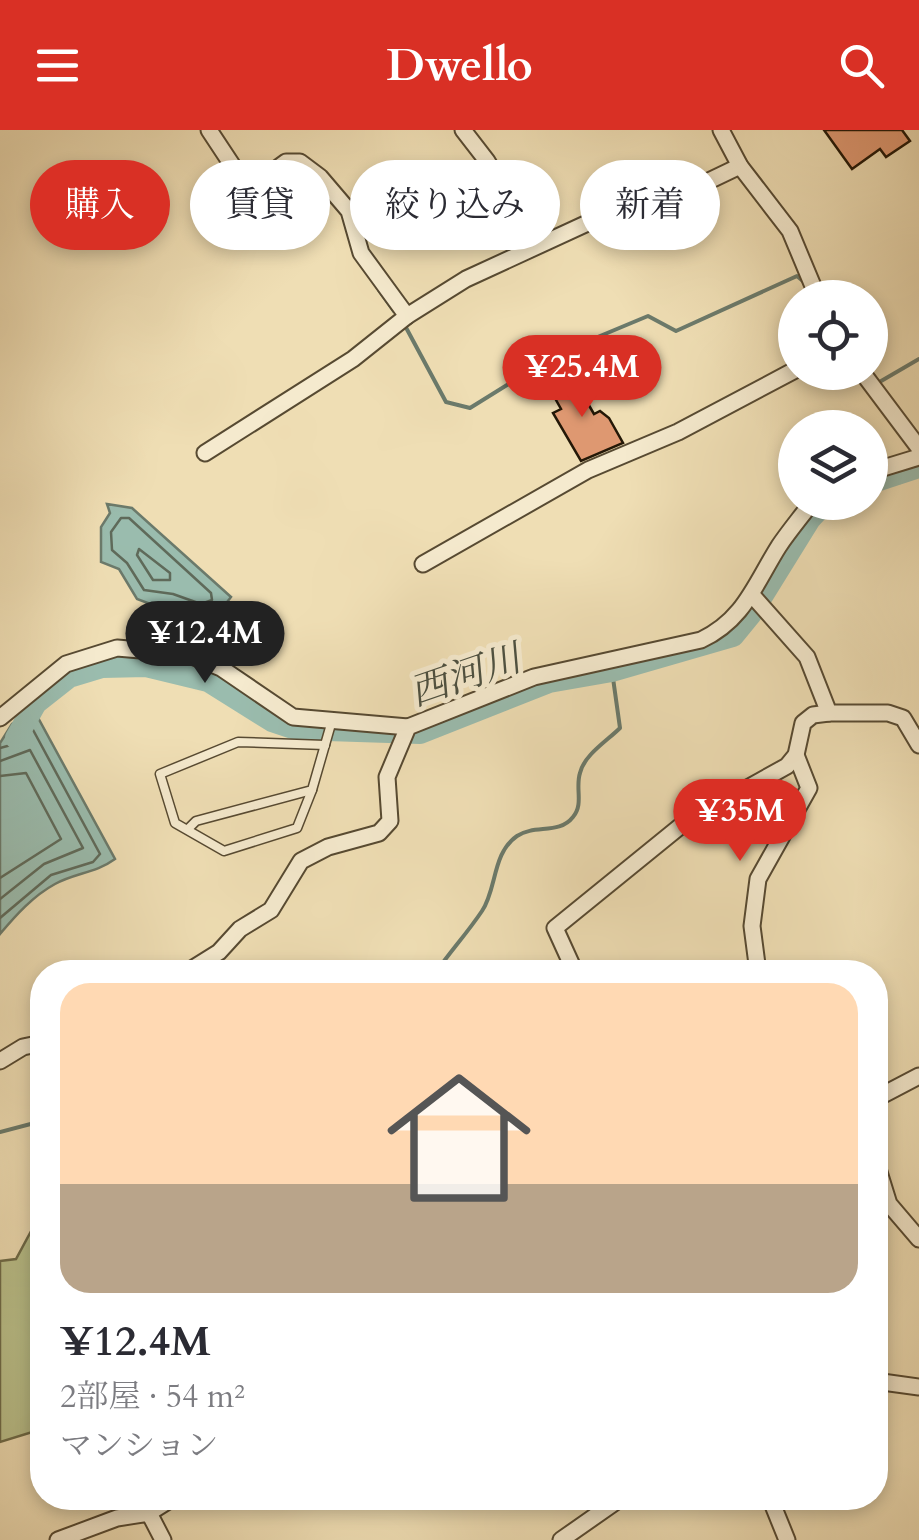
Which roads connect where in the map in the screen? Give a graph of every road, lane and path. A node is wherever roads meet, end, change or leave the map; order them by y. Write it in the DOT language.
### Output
graph roads {
  1 [pos="209,130"];
  2 [pos="464,130"];
  3 [pos="742,130"];
  4 [pos="724,136"];
  5 [pos="483,160"];
  6 [pos="740,166"];
  7 [pos="560,233"];
  8 [pos="524,250"];
  9 [pos="810,280"];
  10 [pos="402,319"];
  11 [pos="778,379"];
  12 [pos="876,390"];
  13 [pos="919,448"];
  14 [pos="205,453"];
  15 [pos="919,457"];
  16 [pos="888,466"];
  17 [pos="799,520"];
  18 [pos="423,564"];
  19 [pos="757,599"];
  20 [pos="829,713"];
  21 [pos="0,718"];
  22 [pos="406,732"];
  23 [pos="328,733"];
  24 [pos="919,745"];
  25 [pos="796,756"];
  26 [pos="312,790"];
  27 [pos="188,830"];
  28 [pos="206,960"];
  29 [pos="570,960"];
  30 [pos="756,960"];
  31 [pos="30,1046"];
  32 [pos="0,1061"];
  33 [pos="919,1076"];
  34 [pos="888,1092"];
  35 [pos="888,1198"];
  36 [pos="919,1239"];
  37 [pos="888,1383"];
  38 [pos="919,1387"];
  39 [pos="153,1510"];
  40 [pos="604,1510"];
  41 [pos="775,1510"];
  42 [pos="148,1513"];
  43 [pos="58,1540"];
  44 [pos="164,1540"];
  45 [pos="561,1540"];
  46 [pos="787,1540"];
  1 -- 10 [label="street"];
  2 -- 5 [label="street"];
  3 -- 4 [label="street"];
  4 -- 6 [label="street"];
  6 -- 7 [label="street"];
  6 -- 9 [label="street"];
  8 -- 10 [label="street"];
  10 -- 14 [label="street"];
  11 -- 18 [label="street"];
  12 -- 13 [label="street"];
  15 -- 16 [label="street"];
  17 -- 19 [label="street"];
  19 -- 20 [label="street"];
  19 -- 22 [label="street"];
  20 -- 24 [label="street"];
  20 -- 25 [label="street"];
  21 -- 23 [label="street"];
  22 -- 23 [label="street"];
  22 -- 28 [label="street"];
  23 -- 26 [label="lane"];
  23 -- 27 [label="lane"];
  25 -- 29 [label="street"];
  25 -- 30 [label="street"];
  26 -- 27 [label="lane"];
  26 -- 27 [label="lane"];
  31 -- 32 [label="street"];
  33 -- 34 [label="street"];
  35 -- 36 [label="street"];
  37 -- 38 [label="street"];
  39 -- 42 [label="street"];
  40 -- 45 [label="street"];
  41 -- 46 [label="street"];
  42 -- 43 [label="street"];
  42 -- 44 [label="street"];
}
